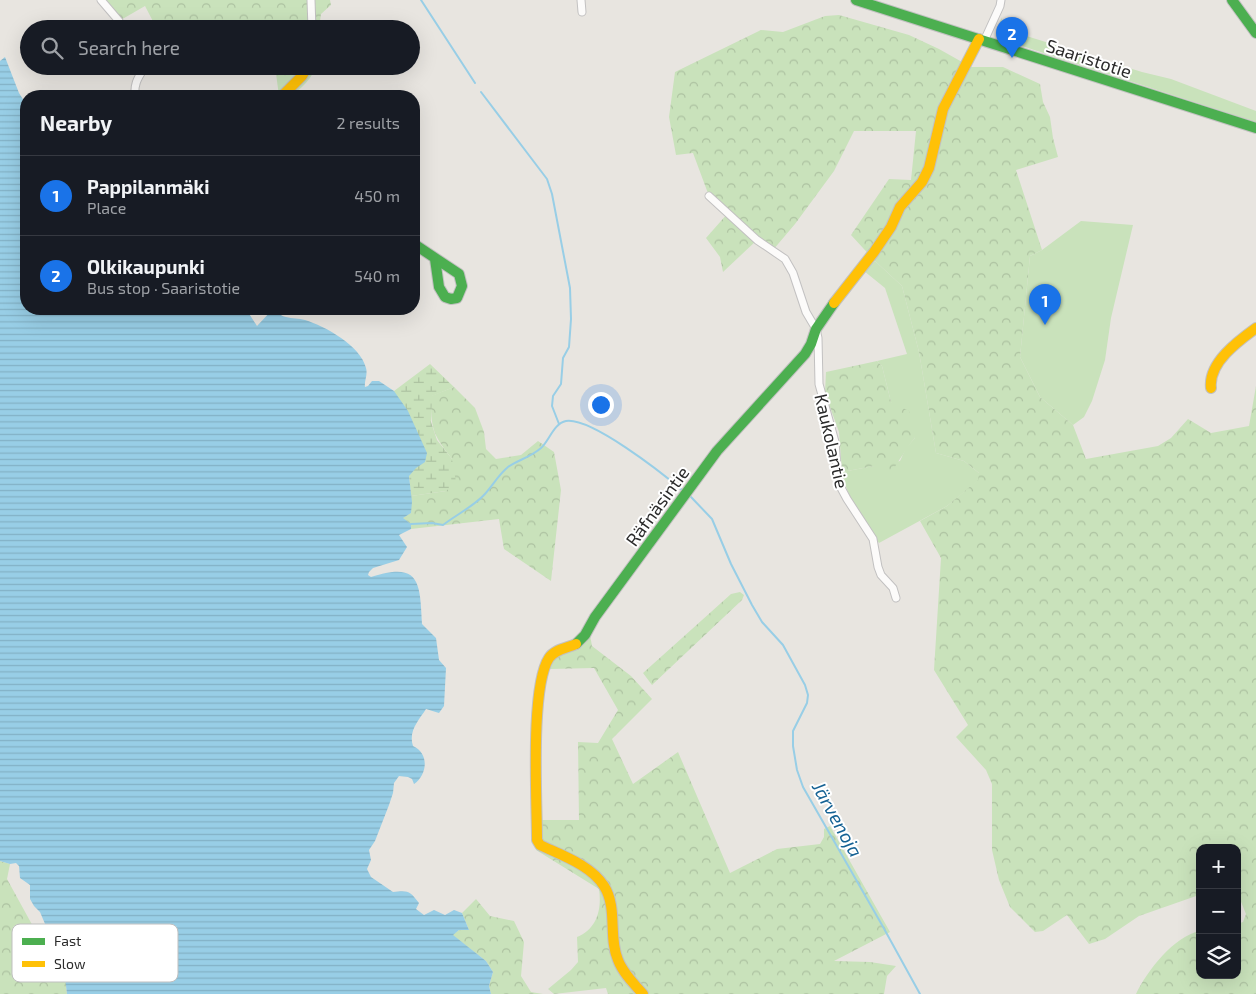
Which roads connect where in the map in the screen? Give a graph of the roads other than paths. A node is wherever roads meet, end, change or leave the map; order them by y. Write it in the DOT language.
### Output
graph roads {
  1 [pos="101,0"];
  2 [pos="311,0"];
  3 [pos="581,0"];
  4 [pos="856,0"];
  5 [pos="1001,0"];
  6 [pos="1232,0"];
  7 [pos="582,12"];
  8 [pos="117,20"];
  9 [pos="312,20"];
  10 [pos="1256,33"];
  11 [pos="981,40"];
  12 [pos="141,75"];
  13 [pos="303,75"];
  14 [pos="134,90"];
  15 [pos="288,90"];
  16 [pos="1256,128"];
  17 [pos="708,196"];
  18 [pos="420,248"];
  19 [pos="435,259"];
  20 [pos="1256,328"];
  21 [pos="816,329"];
  22 [pos="1210,388"];
  23 [pos="896,598"];
  24 [pos="643,994"];
  1 -- 8 [label="street"];
  2 -- 9 [label="street"];
  3 -- 7 [label="street"];
  4 -- 11 [label="street, Saaristotie"];
  5 -- 11 [label="street"];
  6 -- 10 [label="street"];
  11 -- 16 [label="street, Saaristotie"];
  11 -- 21 [label="street, Räfnäsintie"];
  12 -- 14 [label="street"];
  13 -- 15 [label="street"];
  17 -- 21 [label="street"];
  18 -- 19 [label="street"];
  20 -- 22 [label="street"];
  21 -- 23 [label="street, Kaukolantie"];
  21 -- 24 [label="street, Räfnäsintie"];
}
